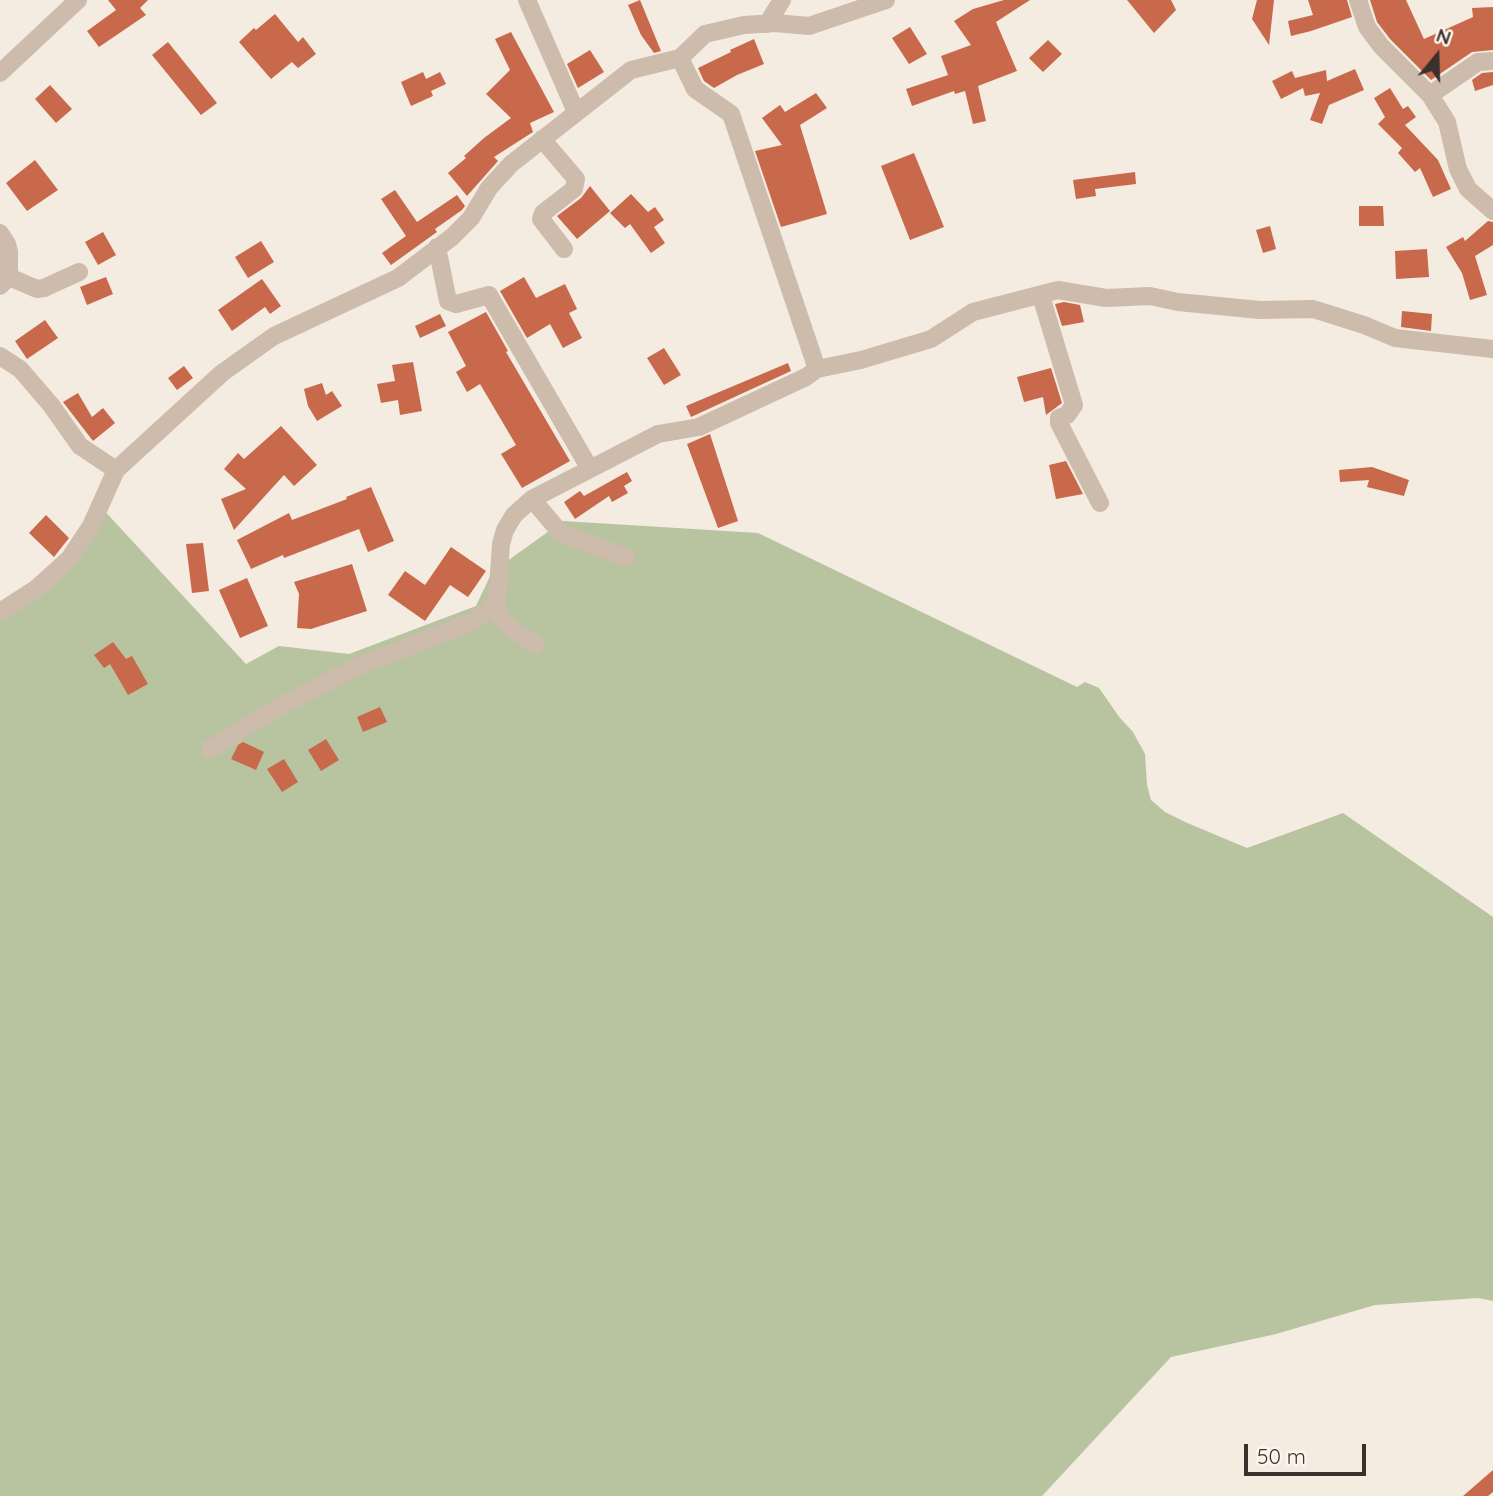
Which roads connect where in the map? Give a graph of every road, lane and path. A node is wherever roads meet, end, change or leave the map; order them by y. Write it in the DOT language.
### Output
graph roads {
  1 [pos="78,0"];
  2 [pos="527,0"];
  3 [pos="782,0"];
  4 [pos="886,0"];
  5 [pos="1358,0"];
  6 [pos="771,23"];
  7 [pos="680,58"];
  8 [pos="1493,61"];
  9 [pos="0,73"];
  10 [pos="1430,94"];
  11 [pos="576,112"];
  12 [pos="542,139"];
  13 [pos="1493,211"];
  14 [pos="0,233"];
  15 [pos="437,247"];
  16 [pos="564,250"];
  17 [pos="79,272"];
  18 [pos="4,282"];
  19 [pos="1041,296"];
  20 [pos="1493,349"];
  21 [pos="0,356"];
  22 [pos="817,369"];
  23 [pos="590,469"];
  24 [pos="116,470"];
  25 [pos="532,499"];
  26 [pos="1100,503"];
  27 [pos="626,557"];
  28 [pos="496,602"];
  29 [pos="0,612"];
  30 [pos="535,645"];
  31 [pos="210,749"];
  1 -- 9 [label="street"];
  2 -- 11 [label="street"];
  3 -- 6 [label="street"];
  4 -- 6 [label="street"];
  5 -- 10 [label="street"];
  6 -- 7 [label="street"];
  7 -- 11 [label="street"];
  7 -- 22 [label="street"];
  8 -- 10 [label="street"];
  10 -- 13 [label="street"];
  11 -- 12 [label="street"];
  12 -- 15 [label="street"];
  12 -- 16 [label="street"];
  14 -- 18 [label="street"];
  15 -- 23 [label="street"];
  15 -- 24 [label="street"];
  17 -- 18 [label="street"];
  19 -- 20 [label="street"];
  19 -- 22 [label="street"];
  19 -- 26 [label="street"];
  21 -- 24 [label="street"];
  22 -- 23 [label="street"];
  23 -- 25 [label="street"];
  24 -- 29 [label="street"];
  25 -- 27 [label="street"];
  25 -- 28 [label="street"];
  28 -- 30 [label="street"];
  28 -- 31 [label="street"];
}
